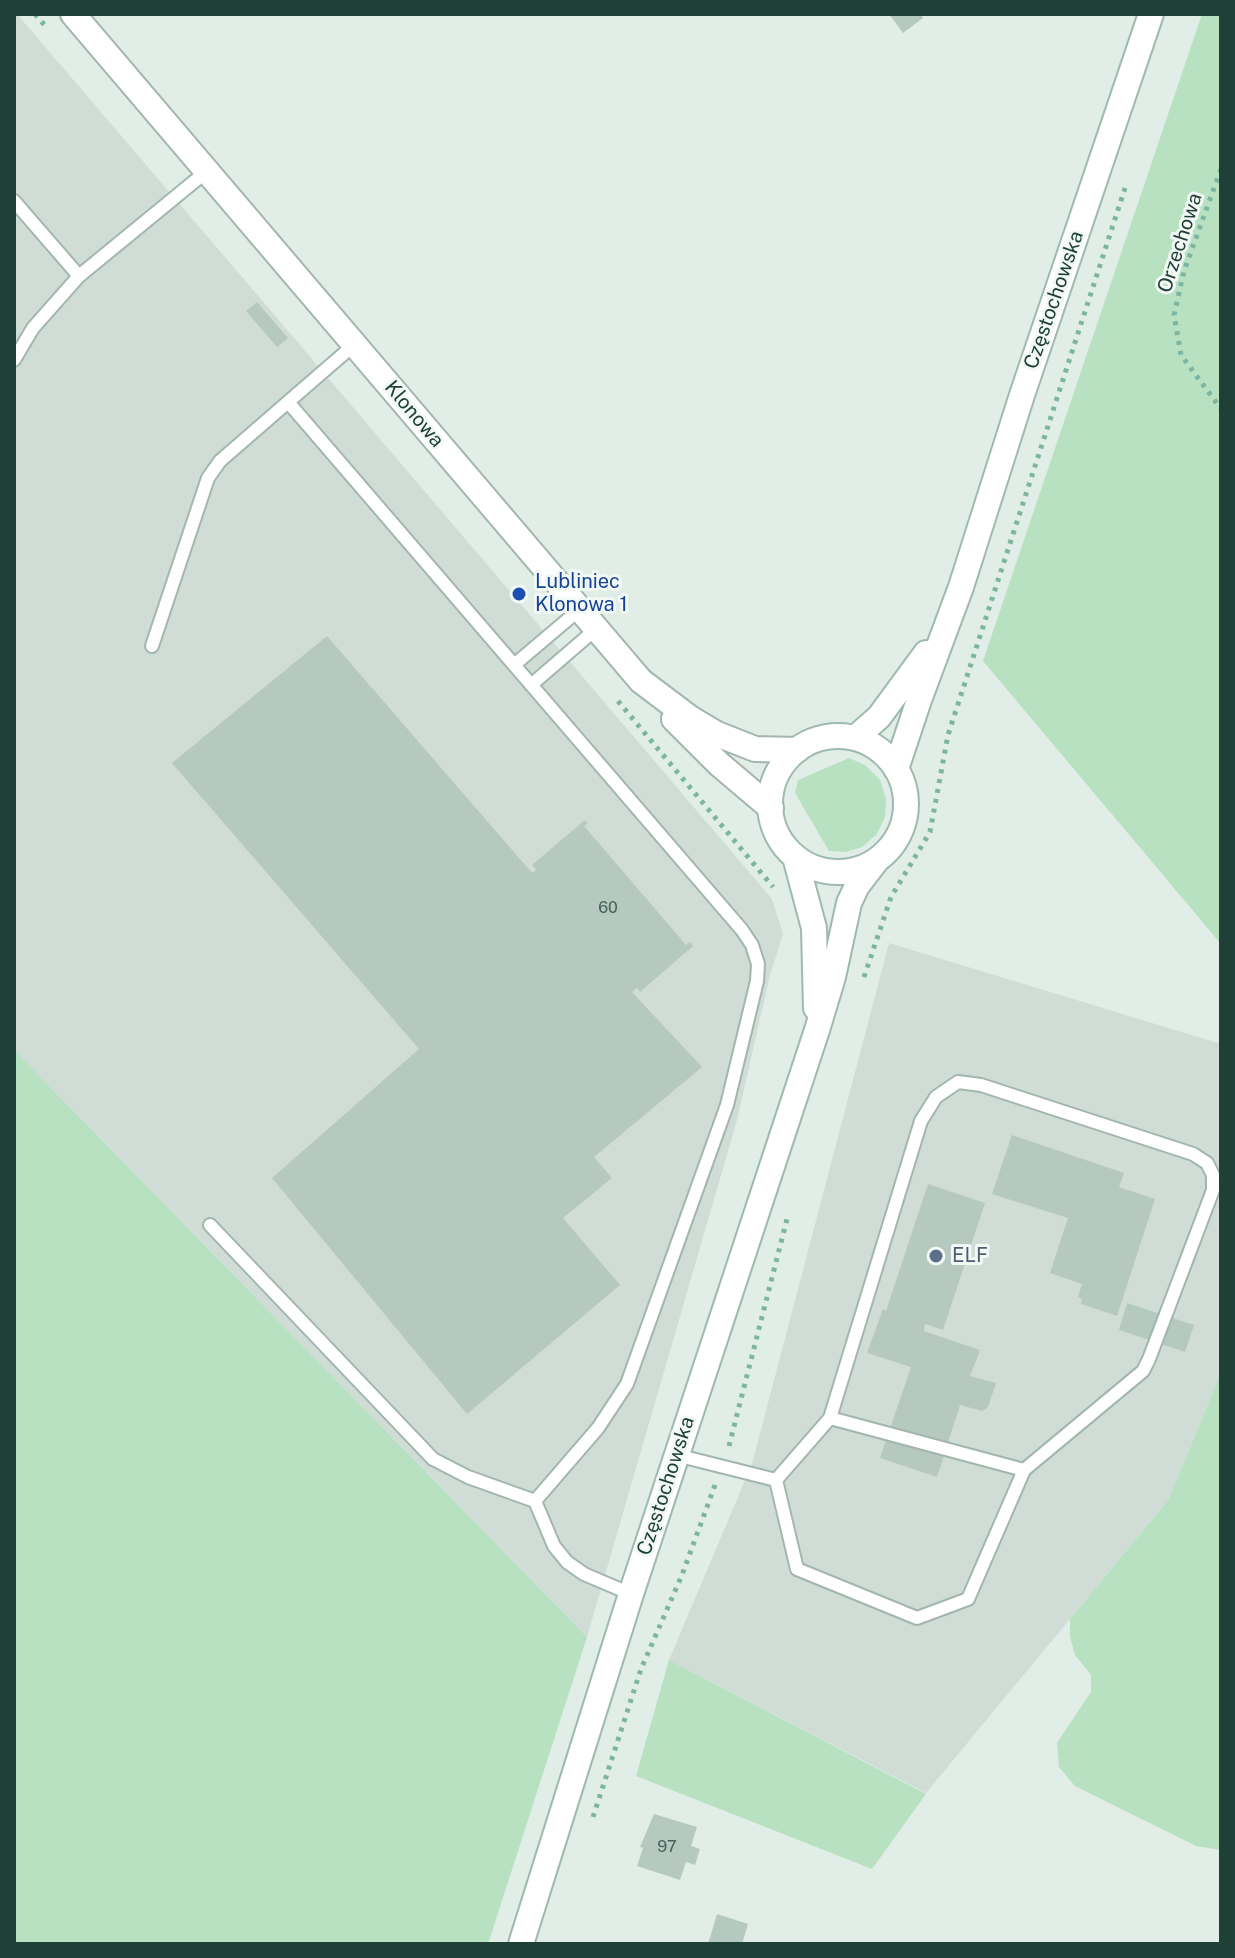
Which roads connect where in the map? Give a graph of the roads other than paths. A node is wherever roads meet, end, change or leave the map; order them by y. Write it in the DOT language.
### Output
graph roads {
  1 [pos="73,14"];
  2 [pos="1151,14"];
  3 [pos="207,171"];
  4 [pos="14,201"];
  5 [pos="79,276"];
  6 [pos="355,344"];
  7 [pos="14,360"];
  8 [pos="288,402"];
  9 [pos="961,587"];
  10 [pos="579,610"];
  11 [pos="596,629"];
  12 [pos="152,646"];
  13 [pos="514,665"];
  14 [pos="641,681"];
  15 [pos="531,685"];
  16 [pos="855,738"];
  17 [pos="797,750"];
  18 [pos="896,769"];
  19 [pos="771,808"];
  20 [pos="795,857"];
  21 [pos="877,860"];
  22 [pos="817,1030"];
  23 [pos="210,1225"];
  24 [pos="830,1418"];
  25 [pos="676,1455"];
  26 [pos="1024,1470"];
  27 [pos="776,1480"];
  28 [pos="535,1501"];
  29 [pos="631,1594"];
  30 [pos="521,1944"];
  1 -- 3 [label="main road, Klonowa"];
  2 -- 9 [label="main road, Częstochowska"];
  3 -- 5 [label="lane"];
  3 -- 6 [label="main road, Klonowa"];
  4 -- 5 [label="lane"];
  5 -- 7 [label="lane"];
  6 -- 8 [label="lane"];
  6 -- 10 [label="main road, Klonowa"];
  8 -- 12 [label="lane"];
  8 -- 13 [label="lane"];
  9 -- 16 [label="main road, Częstochowska"];
  9 -- 18 [label="main road, Częstochowska"];
  10 -- 11 [label="main road, Klonowa"];
  10 -- 13 [label="lane"];
  11 -- 14 [label="main road, Klonowa"];
  11 -- 15 [label="lane"];
  13 -- 15 [label="lane"];
  14 -- 17 [label="main road, Klonowa"];
  14 -- 19 [label="main road"];
  15 -- 28 [label="lane"];
  16 -- 17 [label="main road"];
  16 -- 18 [label="main road"];
  17 -- 19 [label="main road"];
  18 -- 21 [label="main road"];
  19 -- 20 [label="main road"];
  20 -- 21 [label="main road"];
  20 -- 22 [label="main road, Częstochowska"];
  21 -- 22 [label="main road, Częstochowska"];
  22 -- 25 [label="main road, Częstochowska"];
  23 -- 28 [label="lane"];
  24 -- 26 [label="lane"];
  24 -- 26 [label="lane"];
  24 -- 27 [label="lane"];
  25 -- 27 [label="lane"];
  25 -- 29 [label="main road, Częstochowska"];
  26 -- 27 [label="lane"];
  28 -- 29 [label="lane"];
  29 -- 30 [label="main road, Częstochowska"];
}
